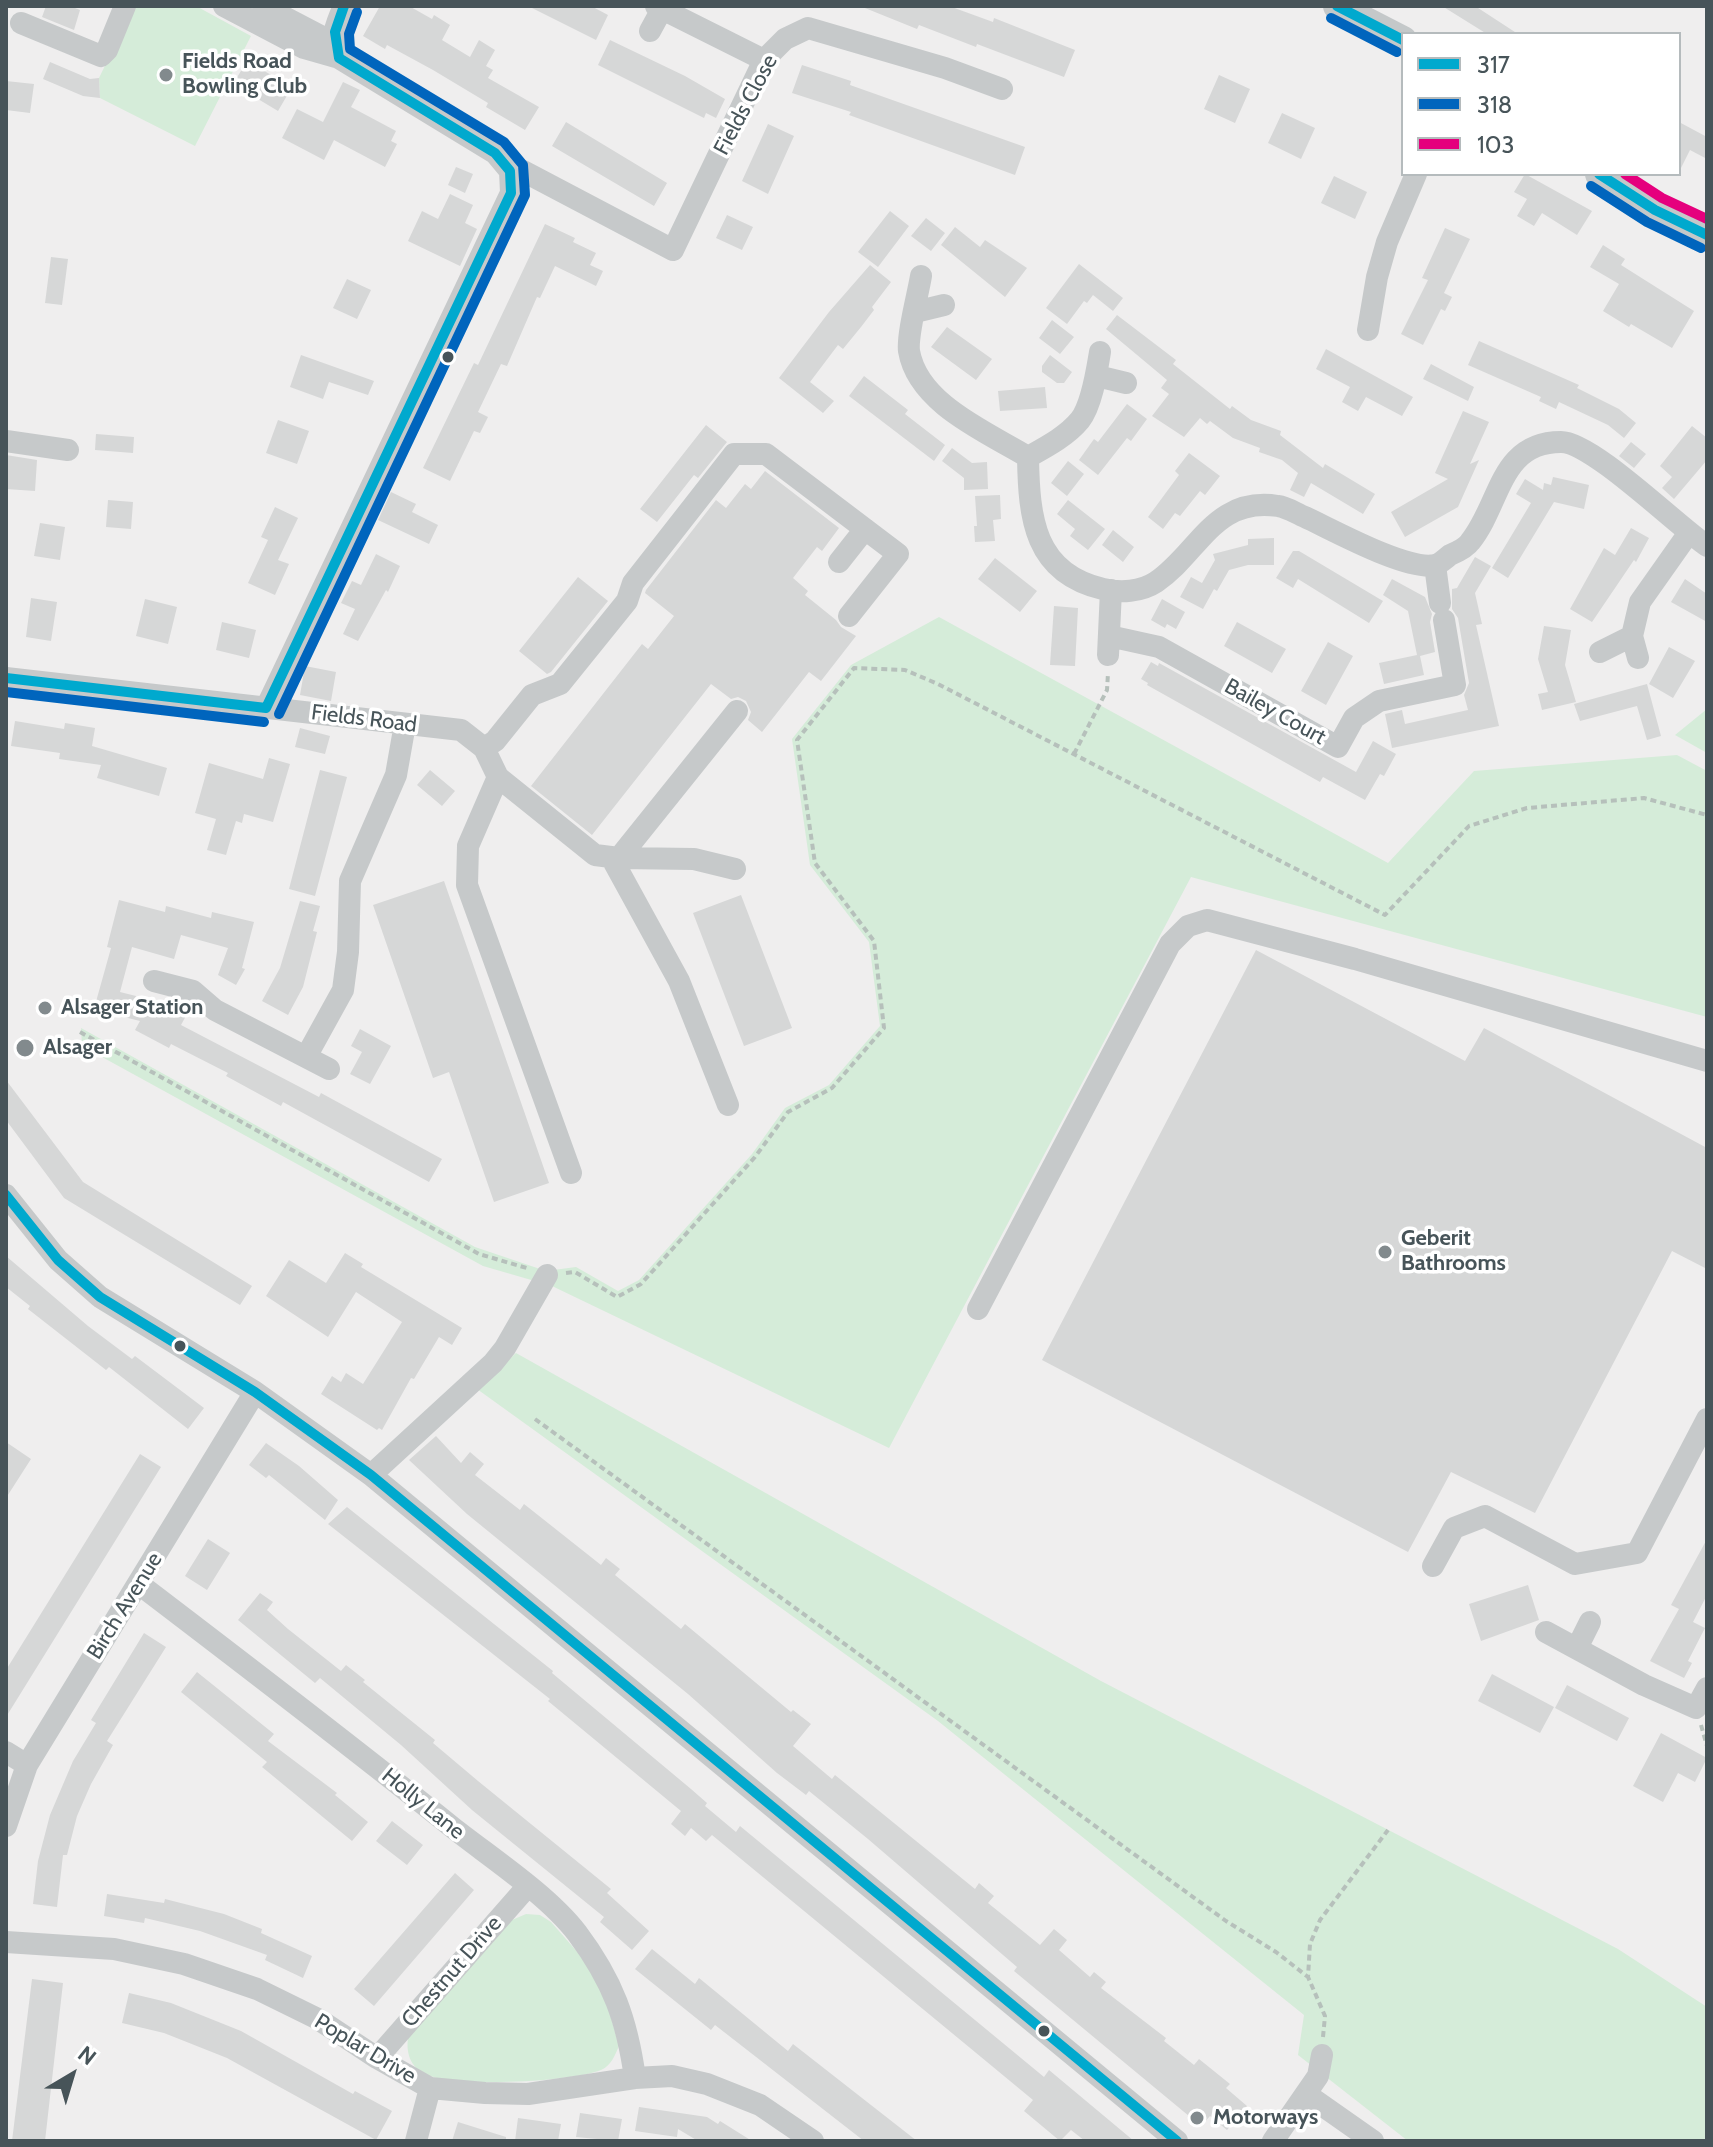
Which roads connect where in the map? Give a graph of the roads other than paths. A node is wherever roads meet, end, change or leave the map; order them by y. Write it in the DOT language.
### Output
graph roads {
  1 [pos="125,6"];
  2 [pos="224,6"];
  3 [pos="263,6"];
  4 [pos="344,6"];
  5 [pos="1337,6"];
  6 [pos="659,8"];
  7 [pos="21,23"];
  8 [pos="650,31"];
  9 [pos="1401,39"];
  10 [pos="336,50"];
  11 [pos="764,60"];
  12 [pos="1002,89"];
  13 [pos="510,171"];
  14 [pos="1415,176"];
  15 [pos="1602,176"];
  16 [pos="1707,235"];
  17 [pos="921,276"];
  18 [pos="944,305"];
  19 [pos="915,312"];
  20 [pos="1368,330"];
  21 [pos="1100,352"];
  22 [pos="1097,376"];
  23 [pos="1126,383"];
  24 [pos="6,441"];
  25 [pos="68,450"];
  26 [pos="1028,457"];
  27 [pos="865,529"];
  28 [pos="1698,540"];
  29 [pos="839,562"];
  30 [pos="1435,565"];
  31 [pos="1111,590"];
  32 [pos="849,616"];
  33 [pos="1632,636"];
  34 [pos="1600,652"];
  35 [pos="1638,658"];
  36 [pos="6,678"];
  37 [pos="266,708"];
  38 [pos="737,711"];
  39 [pos="405,724"];
  40 [pos="484,748"];
  41 [pos="498,777"];
  42 [pos="615,858"];
  43 [pos="735,869"];
  44 [pos="154,981"];
  45 [pos="306,1057"];
  46 [pos="1707,1061"];
  47 [pos="329,1069"];
  48 [pos="728,1105"];
  49 [pos="571,1173"];
  50 [pos="6,1195"];
  51 [pos="544,1278"];
  52 [pos="978,1309"];
  53 [pos="255,1392"];
  54 [pos="1707,1419"];
  55 [pos="371,1475"];
  56 [pos="1433,1566"];
  57 [pos="139,1584"];
  58 [pos="1590,1622"];
  59 [pos="1546,1632"];
  60 [pos="1578,1646"];
  61 [pos="1707,1688"];
  62 [pos="6,1752"];
  63 [pos="27,1765"];
  64 [pos="6,1826"];
  65 [pos="527,1887"];
  66 [pos="6,1942"];
  67 [pos="1322,2055"];
  68 [pos="377,2058"];
  69 [pos="635,2078"];
  70 [pos="430,2088"];
  71 [pos="1306,2094"];
  72 [pos="802,2138"];
  73 [pos="416,2141"];
  74 [pos="1177,2141"];
  75 [pos="1273,2141"];
  76 [pos="1373,2141"];
  1 -- 7 [label="street"];
  2 -- 10 [label="street"];
  3 -- 10 [label="street"];
  4 -- 10 [label="street"];
  5 -- 9 [label="main road"];
  6 -- 8 [label="street"];
  6 -- 11 [label="street"];
  10 -- 13 [label="street"];
  11 -- 12 [label="street, Fields Close"];
  11 -- 13 [label="street, Fields Close"];
  13 -- 37 [label="street"];
  14 -- 20 [label="street"];
  15 -- 16 [label="main road"];
  17 -- 19 [label="street"];
  18 -- 19 [label="street"];
  19 -- 26 [label="street"];
  21 -- 22 [label="street"];
  22 -- 23 [label="street"];
  22 -- 26 [label="street"];
  24 -- 25 [label="street"];
  26 -- 31 [label="street"];
  27 -- 29 [label="street"];
  27 -- 32 [label="street"];
  27 -- 40 [label="street"];
  28 -- 30 [label="street"];
  28 -- 33 [label="street"];
  30 -- 31 [label="street"];
  30 -- 31 [label="street, Bailey Court"];
  33 -- 34 [label="street"];
  33 -- 35 [label="street"];
  36 -- 37 [label="street, Fields Road"];
  37 -- 39 [label="street, Fields Road"];
  38 -- 42 [label="street"];
  39 -- 40 [label="street, Fields Road"];
  39 -- 45 [label="street"];
  40 -- 41 [label="street"];
  41 -- 42 [label="street"];
  41 -- 49 [label="street"];
  42 -- 43 [label="street"];
  42 -- 48 [label="street"];
  44 -- 45 [label="street"];
  45 -- 47 [label="street"];
  46 -- 52 [label="street"];
  50 -- 53 [label="street"];
  51 -- 55 [label="street"];
  53 -- 55 [label="street"];
  53 -- 57 [label="street, Birch Avenue"];
  54 -- 56 [label="street"];
  55 -- 74 [label="street"];
  57 -- 63 [label="street, Birch Avenue"];
  57 -- 65 [label="street, Holly Lane"];
  58 -- 60 [label="street"];
  59 -- 60 [label="street"];
  60 -- 61 [label="street"];
  62 -- 63 [label="street"];
  63 -- 64 [label="street, Birch Avenue"];
  65 -- 68 [label="street, Chestnut Drive"];
  65 -- 69 [label="street, Holly Lane"];
  66 -- 68 [label="street, Poplar Drive"];
  67 -- 71 [label="street"];
  68 -- 70 [label="street, Poplar Drive"];
  69 -- 70 [label="street, Poplar Drive"];
  69 -- 72 [label="street, Poplar Drive"];
  70 -- 73 [label="street"];
  71 -- 75 [label="street"];
  71 -- 76 [label="street"];
}
